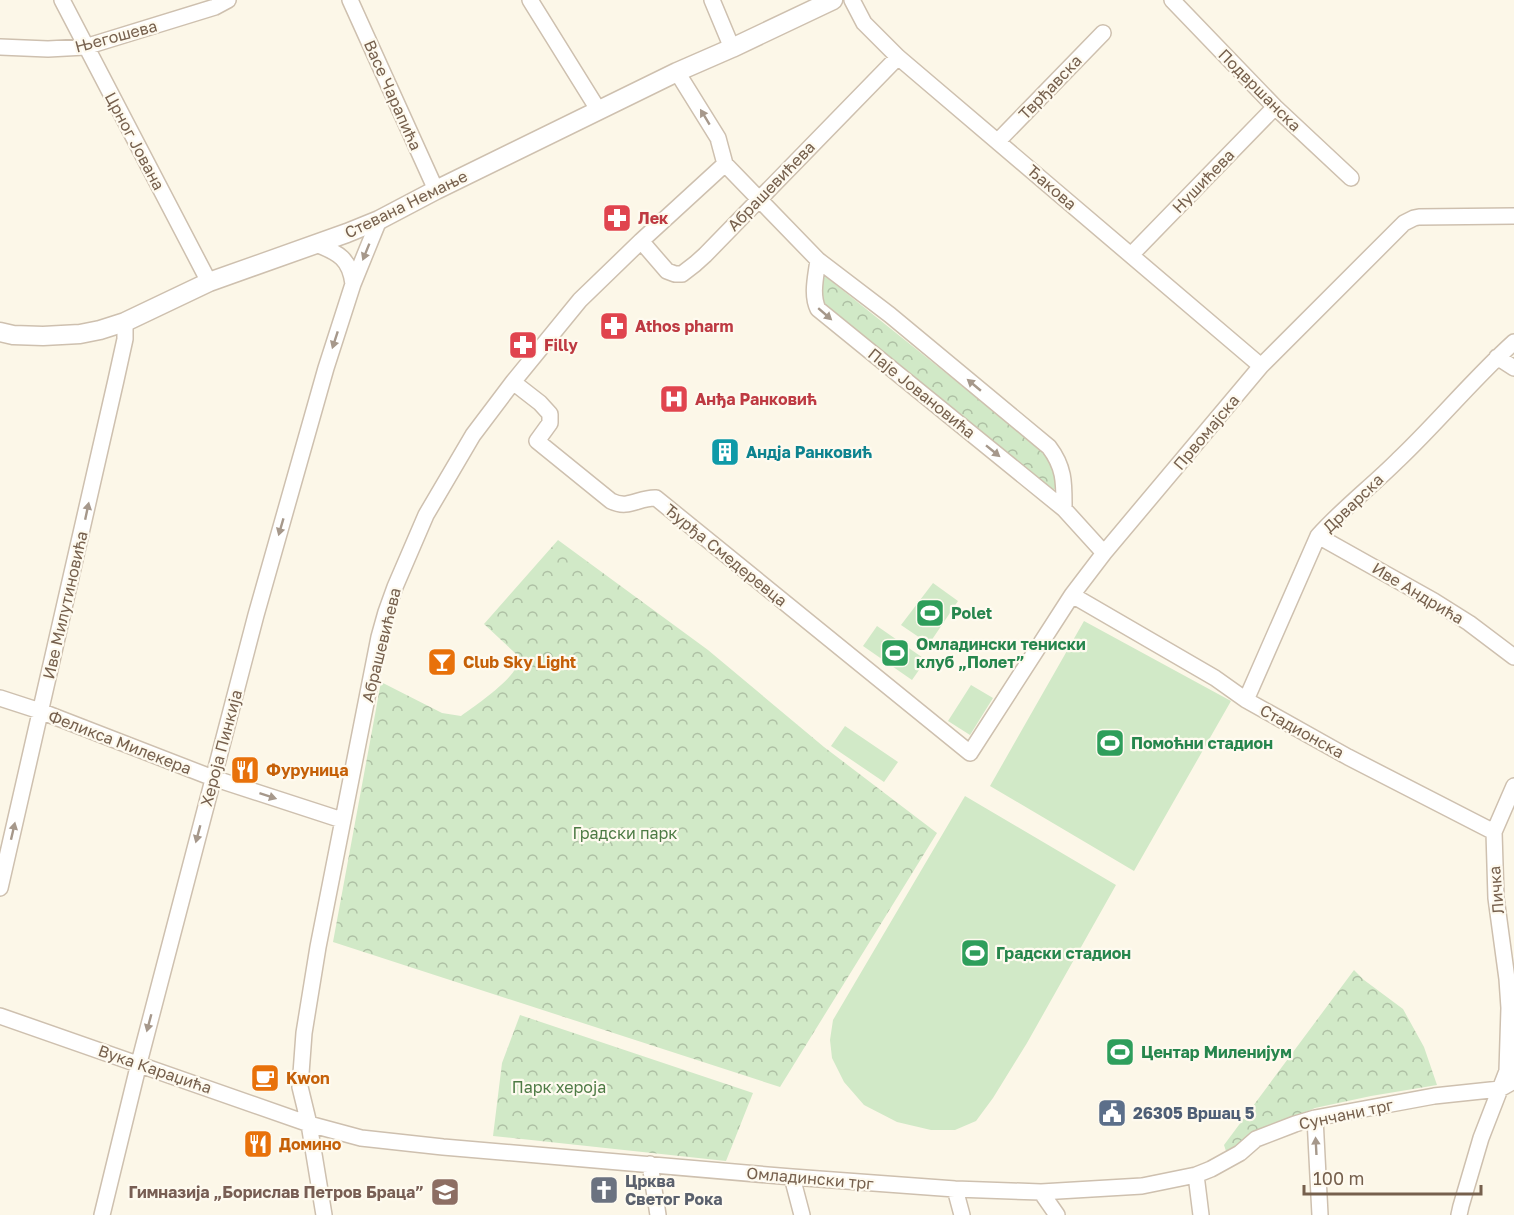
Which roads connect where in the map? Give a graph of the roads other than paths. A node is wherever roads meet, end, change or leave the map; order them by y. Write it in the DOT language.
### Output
graph roads {
  1 [pos="62,0"];
  2 [pos="228,0"];
  3 [pos="351,0"];
  4 [pos="530,0"];
  5 [pos="712,0"];
  6 [pos="852,0"];
  7 [pos="1172,0"];
  8 [pos="825,4"];
  9 [pos="864,23"];
  10 [pos="1103,33"];
  11 [pos="0,47"];
  12 [pos="85,47"];
  13 [pos="732,48"];
  14 [pos="898,57"];
  15 [pos="677,72"];
  16 [pos="1275,107"];
  17 [pos="599,111"];
  18 [pos="998,141"];
  19 [pos="725,164"];
  20 [pos="1351,178"];
  21 [pos="436,190"];
  22 [pos="758,199"];
  23 [pos="1514,216"];
  24 [pos="379,220"];
  25 [pos="641,241"];
  26 [pos="316,244"];
  27 [pos="1131,255"];
  28 [pos="818,260"];
  29 [pos="209,282"];
  30 [pos="353,285"];
  31 [pos="125,321"];
  32 [pos="0,333"];
  33 [pos="1514,342"];
  34 [pos="1497,357"];
  35 [pos="1261,366"];
  36 [pos="1514,368"];
  37 [pos="513,382"];
  38 [pos="1064,509"];
  39 [pos="1318,536"];
  40 [pos="1104,553"];
  41 [pos="1072,595"];
  42 [pos="1514,657"];
  43 [pos="0,698"];
  44 [pos="1246,700"];
  45 [pos="40,711"];
  46 [pos="970,753"];
  47 [pos="213,778"];
  48 [pos="1514,786"];
  49 [pos="342,820"];
  50 [pos="1494,832"];
  51 [pos="0,888"];
  52 [pos="0,1016"];
  53 [pos="138,1064"];
  54 [pos="1514,1082"];
  55 [pos="1500,1089"];
  56 [pos="1315,1118"];
  57 [pos="309,1124"];
  58 [pos="650,1164"];
  59 [pos="1200,1173"];
  60 [pos="792,1178"];
  61 [pos="955,1189"];
  62 [pos="1041,1192"];
  63 [pos="102,1215"];
  64 [pos="324,1215"];
  65 [pos="658,1215"];
  66 [pos="802,1215"];
  67 [pos="962,1215"];
  68 [pos="1057,1215"];
  69 [pos="1201,1215"];
  70 [pos="1320,1215"];
  71 [pos="1459,1215"];
  1 -- 12 [label="street, Црног Јована"];
  2 -- 12 [label="street, Његошева"];
  3 -- 21 [label="street, Васе Чарапића"];
  4 -- 17 [label="street"];
  5 -- 13 [label="street"];
  6 -- 9 [label="street, Ђакова"];
  7 -- 16 [label="street, Подвршанска"];
  8 -- 9 [label="street"];
  8 -- 13 [label="street"];
  9 -- 14 [label="street, Ђакова"];
  10 -- 18 [label="street, Тврђавска"];
  11 -- 12 [label="street, Његошева"];
  12 -- 29 [label="street, Црног Јована"];
  13 -- 15 [label="street, Стевана Немање"];
  14 -- 18 [label="street, Ђакова"];
  14 -- 22 [label="street, Абрашевићева"];
  15 -- 17 [label="street, Стевана Немање"];
  19 -- 15 [label="street, one-way"];
  16 -- 20 [label="street, Подвршанска"];
  16 -- 27 [label="street, Нушићева"];
  17 -- 21 [label="street, Стевана Немање"];
  18 -- 27 [label="street, Ђакова"];
  19 -- 22 [label="street"];
  19 -- 25 [label="street, Абрашевићева"];
  21 -- 24 [label="street, Стевана Немање"];
  22 -- 25 [label="street, Абрашевићева"];
  22 -- 28 [label="street"];
  23 -- 35 [label="street, Првомајска"];
  24 -- 26 [label="street, Стевана Немање"];
  24 -- 30 [label="street, Хероја Пинкија, one-way"];
  25 -- 37 [label="street, Абрашевићева"];
  26 -- 29 [label="street, Стевана Немање"];
  26 -- 30 [label="street"];
  27 -- 35 [label="street, Ђакова"];
  38 -- 28 [label="street, one-way"];
  28 -- 38 [label="street, Паје Јовановића, one-way"];
  29 -- 31 [label="street, Стевана Немање"];
  30 -- 47 [label="street, Хероја Пинкија, one-way"];
  31 -- 32 [label="street, Стевана Немање"];
  45 -- 31 [label="street, Иве Милутиновића, one-way"];
  33 -- 34 [label="street, Дрварска"];
  34 -- 36 [label="street"];
  34 -- 39 [label="street, Дрварска"];
  35 -- 40 [label="street, Првомајска"];
  37 -- 46 [label="street, Ђурђа Смедеревца"];
  37 -- 49 [label="street, Абрашевићева"];
  38 -- 40 [label="street, Паје Јовановића"];
  39 -- 42 [label="street, Иве Андрића"];
  39 -- 44 [label="street, Дрварска"];
  40 -- 41 [label="street, Првомајска"];
  41 -- 44 [label="street, Стадионска"];
  41 -- 46 [label="street, Првомајска"];
  43 -- 45 [label="street, Феликса Милекера"];
  44 -- 50 [label="street, Стадионска"];
  45 -- 47 [label="street, Феликса Милекера"];
  51 -- 45 [label="street, Иве Милутиновића, one-way"];
  47 -- 49 [label="street, Феликса Милекера, one-way"];
  47 -- 53 [label="street, Хероја Пинкија, one-way"];
  48 -- 50 [label="street"];
  49 -- 57 [label="street, Абрашевићева"];
  50 -- 55 [label="street, Личка"];
  52 -- 53 [label="street, Вука Караџића"];
  53 -- 57 [label="street, Вука Караџића"];
  53 -- 63 [label="street, Хероја Пинкија"];
  54 -- 55 [label="street"];
  55 -- 56 [label="street, Сунчани трг"];
  55 -- 71 [label="street, Личка"];
  56 -- 59 [label="street, Сунчани трг"];
  70 -- 56 [label="street, one-way"];
  57 -- 58 [label="street, Омладински трг"];
  57 -- 64 [label="street, Абрашевићева"];
  58 -- 60 [label="street, Омладински трг"];
  58 -- 65 [label="street"];
  59 -- 62 [label="street, Омладински трг"];
  59 -- 69 [label="street"];
  60 -- 61 [label="street, Омладински трг"];
  60 -- 66 [label="street"];
  61 -- 62 [label="street, Омладински трг"];
  61 -- 67 [label="street"];
  62 -- 68 [label="street"];
}
